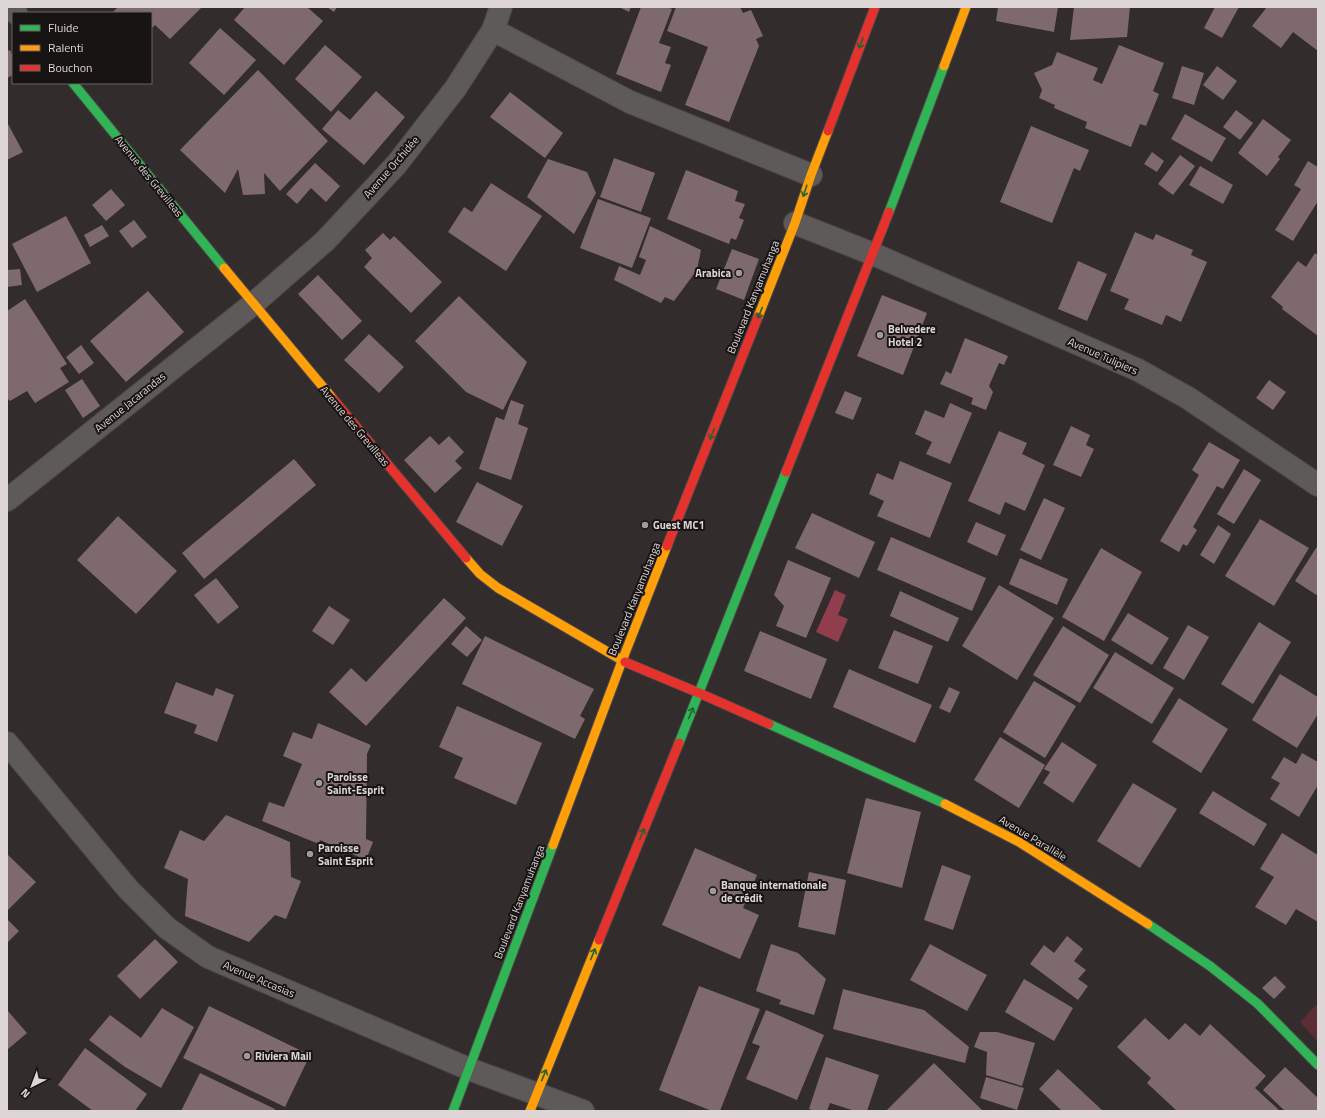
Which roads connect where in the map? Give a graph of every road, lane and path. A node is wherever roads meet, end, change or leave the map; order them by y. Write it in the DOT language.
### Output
graph roads {
  1 [pos="501,7"];
  2 [pos="875,7"];
  3 [pos="966,7"];
  4 [pos="493,30"];
  5 [pos="74,84"];
  6 [pos="811,175"];
  7 [pos="795,223"];
  8 [pos="873,254"];
  9 [pos="252,304"];
  10 [pos="1318,485"];
  11 [pos="7,500"];
  12 [pos="622,661"];
  13 [pos="699,693"];
  14 [pos="7,743"];
  15 [pos="1318,1065"];
  16 [pos="469,1069"];
  17 [pos="533,1102"];
  18 [pos="453,1111"];
  19 [pos="583,1111"];
  1 -- 4 [label="street, Avenue Orchidée"];
  2 -- 6 [label="main road, Boulevard Kanyamuhanga, one-way"];
  3 -- 8 [label="main road"];
  4 -- 6 [label="street"];
  4 -- 9 [label="street, Avenue Orchidée"];
  5 -- 9 [label="main road, Avenue des Grevilleas"];
  6 -- 7 [label="main road, Boulevard Kanyamuhanga, one-way"];
  7 -- 8 [label="street, Avenue Tulipiers"];
  7 -- 12 [label="main road, Boulevard Kanyamuhanga, one-way"];
  8 -- 10 [label="street, Avenue Tulipiers"];
  8 -- 13 [label="main road"];
  9 -- 11 [label="street, Avenue Jacarandas"];
  9 -- 12 [label="main road, Avenue des Grevilleas"];
  12 -- 13 [label="main road, Avenue des Grevilleas"];
  12 -- 16 [label="main road, Boulevard Kanyamuhanga"];
  13 -- 15 [label="main road, Avenue Parallèle"];
  17 -- 13 [label="main road, one-way"];
  14 -- 16 [label="street, Avenue Accasias"];
  16 -- 17 [label="street, Avenue Accasias"];
  16 -- 18 [label="main road, Boulevard Kanyamuhanga"];
  17 -- 19 [label="street, Avenue Accasias"];
}
